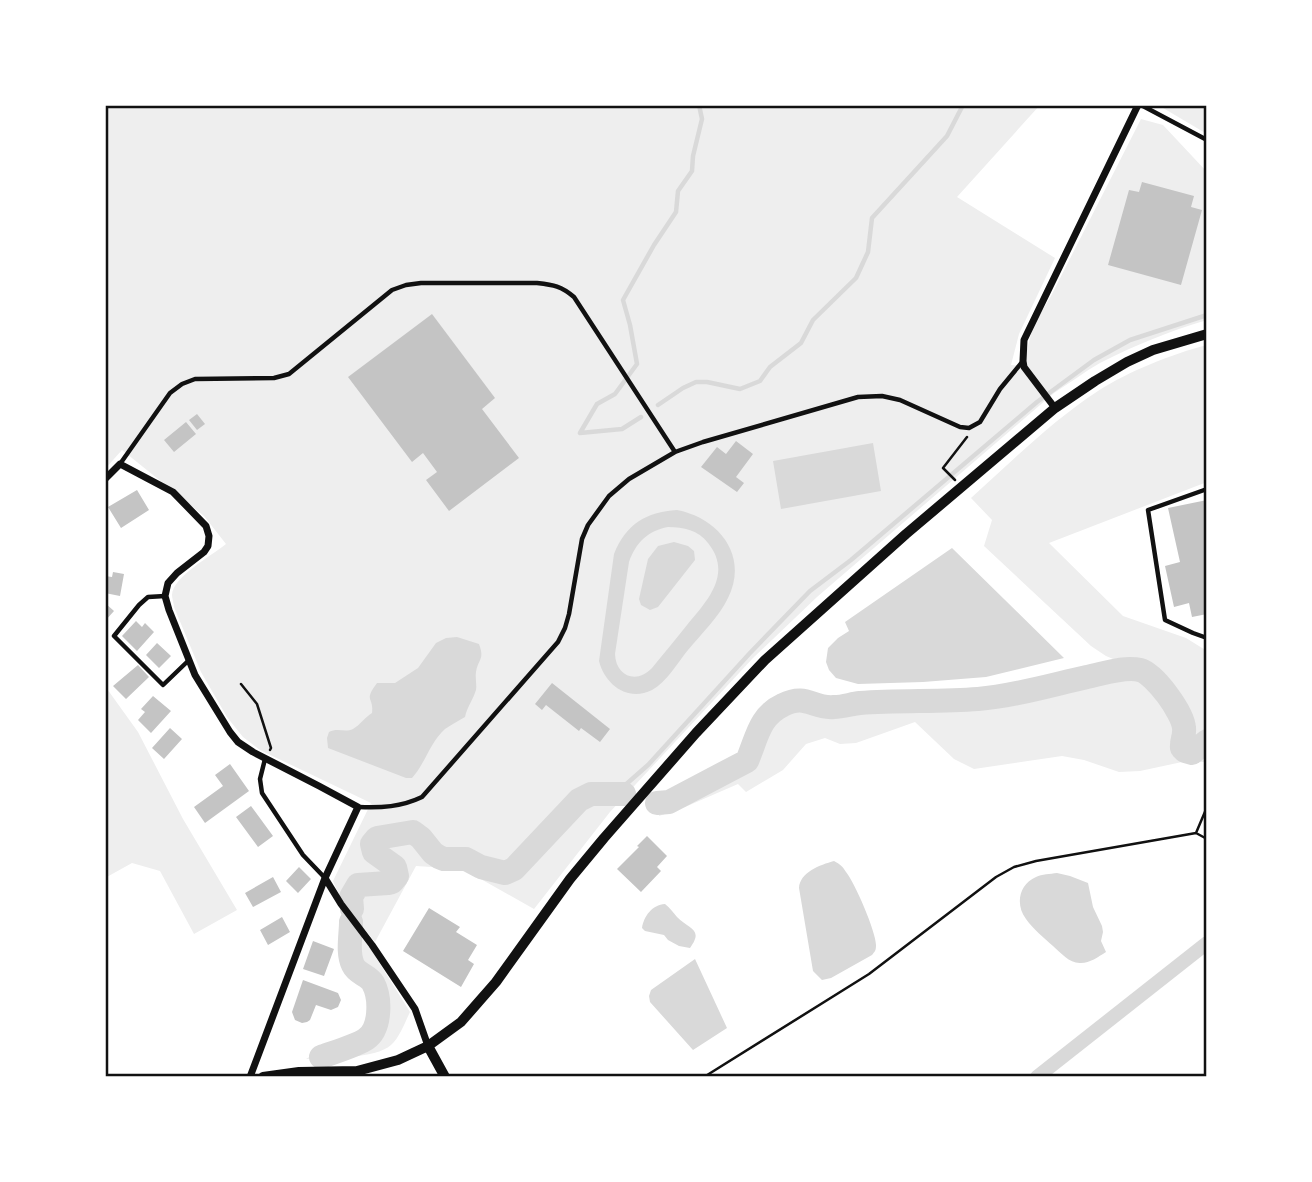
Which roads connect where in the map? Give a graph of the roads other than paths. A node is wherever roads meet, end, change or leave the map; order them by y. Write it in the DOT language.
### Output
graph roads {
  1 [pos="1140,105"];
  2 [pos="1207,140"];
  3 [pos="1207,334"];
  4 [pos="1023,361"];
  5 [pos="1055,408"];
  6 [pos="675,452"];
  7 [pos="120,464"];
  8 [pos="105,479"];
  9 [pos="1207,489"];
  10 [pos="165,596"];
  11 [pos="1207,638"];
  12 [pos="189,661"];
  13 [pos="265,759"];
  14 [pos="358,807"];
  15 [pos="325,878"];
  16 [pos="428,1046"];
  17 [pos="250,1077"];
  18 [pos="263,1077"];
  19 [pos="445,1077"];
  1 -- 2 [label="lane"];
  1 -- 4 [label="street"];
  3 -- 5 [label="street"];
  4 -- 5 [label="street"];
  4 -- 6 [label="lane"];
  5 -- 16 [label="street"];
  6 -- 7 [label="lane"];
  6 -- 14 [label="lane"];
  7 -- 8 [label="street"];
  7 -- 10 [label="street"];
  9 -- 11 [label="lane"];
  10 -- 12 [label="street"];
  10 -- 12 [label="lane"];
  12 -- 13 [label="street"];
  13 -- 14 [label="street"];
  13 -- 15 [label="lane"];
  14 -- 15 [label="street"];
  15 -- 16 [label="street"];
  15 -- 17 [label="street"];
  16 -- 18 [label="street"];
  16 -- 19 [label="street"];
}
